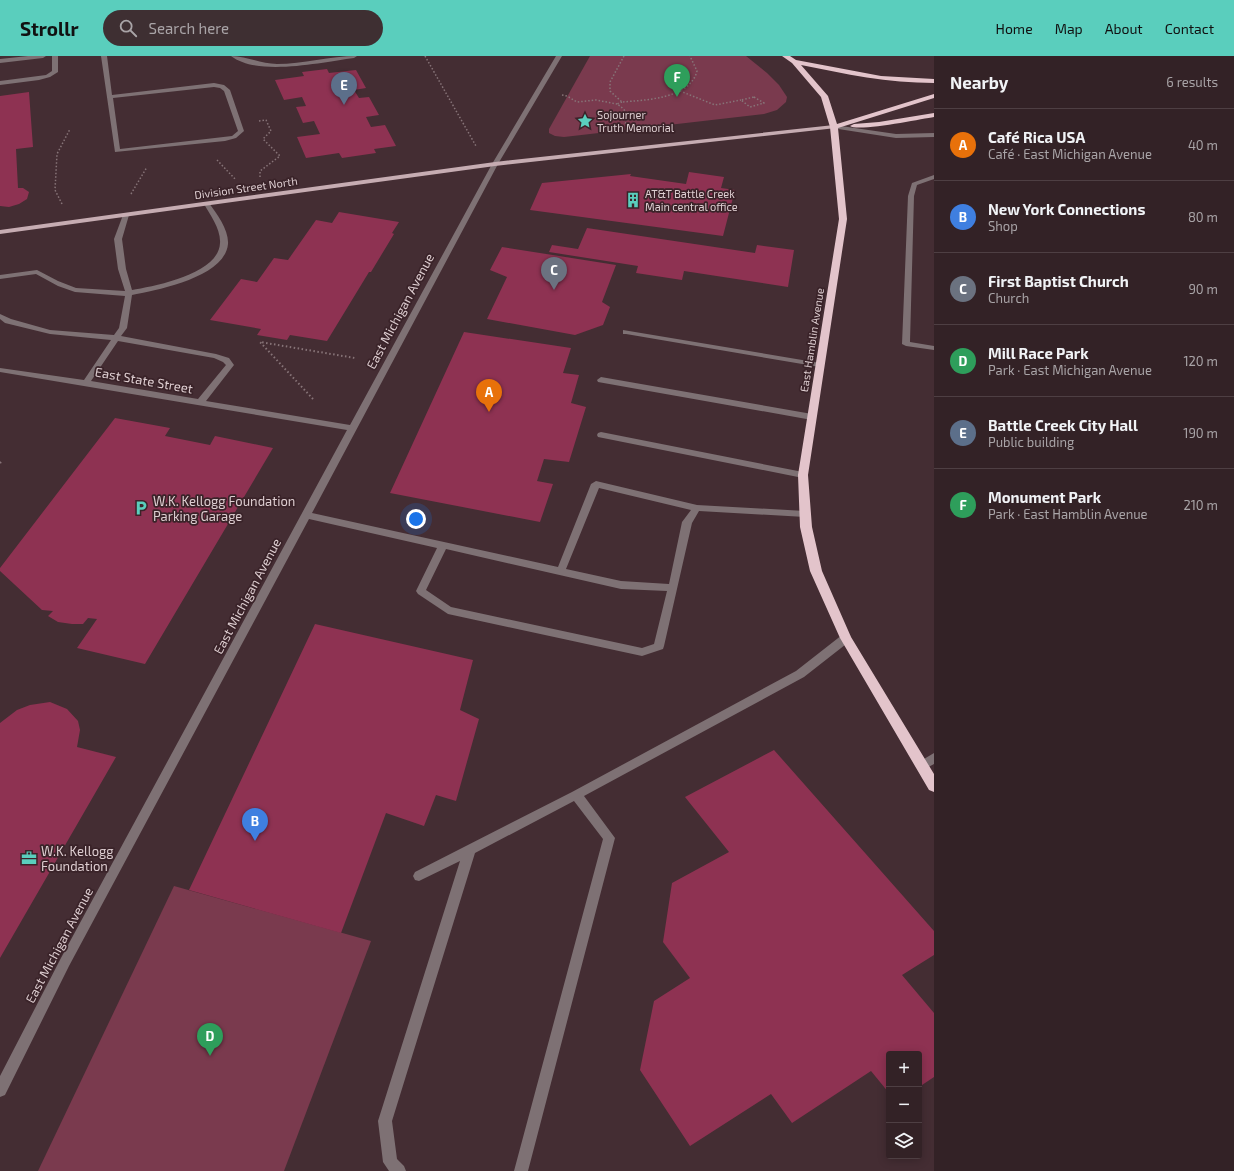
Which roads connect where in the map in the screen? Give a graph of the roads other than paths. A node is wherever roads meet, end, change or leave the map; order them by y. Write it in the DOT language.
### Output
graph roads {
  1 [pos="43,56"];
  2 [pos="55,56"];
  3 [pos="104,56"];
  4 [pos="234,56"];
  5 [pos="354,56"];
  6 [pos="559,56"];
  7 [pos="785,56"];
  8 [pos="0,61"];
  9 [pos="794,62"];
  10 [pos="934,81"];
  11 [pos="0,83"];
  12 [pos="934,96"];
  13 [pos="110,97"];
  14 [pos="934,115"];
  15 [pos="834,127"];
  16 [pos="934,134"];
  17 [pos="495,164"];
  18 [pos="934,177"];
  19 [pos="207,204"];
  20 [pos="126,215"];
  21 [pos="0,232"];
  22 [pos="0,277"];
  23 [pos="129,293"];
  24 [pos="0,316"];
  25 [pos="626,332"];
  26 [pos="117,338"];
  27 [pos="934,348"];
  28 [pos="820,365"];
  29 [pos="0,370"];
  30 [pos="602,380"];
  31 [pos="86,383"];
  32 [pos="200,402"];
  33 [pos="812,417"];
  34 [pos="353,428"];
  35 [pos="601,436"];
  36 [pos="803,475"];
  37 [pos="697,508"];
  38 [pos="805,514"];
  39 [pos="306,515"];
  40 [pos="443,545"];
  41 [pos="561,572"];
  42 [pos="673,588"];
  43 [pos="846,638"];
  44 [pos="928,762"];
  45 [pos="934,777"];
  46 [pos="934,786"];
  47 [pos="576,795"];
  48 [pos="470,849"];
  49 [pos="419,876"];
  50 [pos="0,1090"];
  51 [pos="399,1171"];
  52 [pos="521,1171"];
  1 -- 8 [label="street"];
  2 -- 11 [label="street"];
  3 -- 13 [label="street"];
  4 -- 5 [label="street"];
  6 -- 17 [label="street, East Michigan Avenue"];
  7 -- 9 [label="highway, East Hamblin Avenue"];
  9 -- 10 [label="highway"];
  9 -- 15 [label="highway, East Hamblin Avenue"];
  12 -- 15 [label="highway"];
  13 -- 13 [label="street"];
  14 -- 15 [label="highway"];
  15 -- 16 [label="street"];
  15 -- 17 [label="main road, Division Street North"];
  15 -- 28 [label="highway, East Hamblin Avenue"];
  17 -- 19 [label="main road, Division Street North"];
  17 -- 34 [label="street, East Michigan Avenue"];
  18 -- 27 [label="street"];
  19 -- 20 [label="main road, Division Street North"];
  19 -- 23 [label="street"];
  20 -- 21 [label="main road, Division Street North"];
  20 -- 23 [label="street, East State Street"];
  22 -- 23 [label="street"];
  23 -- 26 [label="street, East State Street"];
  24 -- 26 [label="street"];
  25 -- 28 [label="street"];
  26 -- 31 [label="street, East State Street"];
  26 -- 32 [label="street"];
  28 -- 33 [label="highway, East Hamblin Avenue"];
  29 -- 31 [label="street"];
  30 -- 33 [label="street"];
  31 -- 32 [label="street, East State Street"];
  32 -- 34 [label="street, East State Street"];
  33 -- 36 [label="highway, East Hamblin Avenue"];
  34 -- 39 [label="street, East Michigan Avenue"];
  35 -- 36 [label="street"];
  36 -- 38 [label="highway, East Hamblin Avenue"];
  37 -- 38 [label="street"];
  37 -- 41 [label="street"];
  37 -- 42 [label="street"];
  38 -- 43 [label="highway, East Hamblin Avenue"];
  39 -- 40 [label="street"];
  39 -- 50 [label="street, East Michigan Avenue"];
  40 -- 41 [label="street"];
  40 -- 42 [label="street"];
  41 -- 42 [label="street"];
  43 -- 44 [label="highway, East Hamblin Avenue"];
  43 -- 47 [label="street"];
  44 -- 45 [label="highway"];
  44 -- 46 [label="highway"];
  47 -- 48 [label="street"];
  47 -- 52 [label="street"];
  48 -- 49 [label="street"];
  48 -- 51 [label="street"];
}
